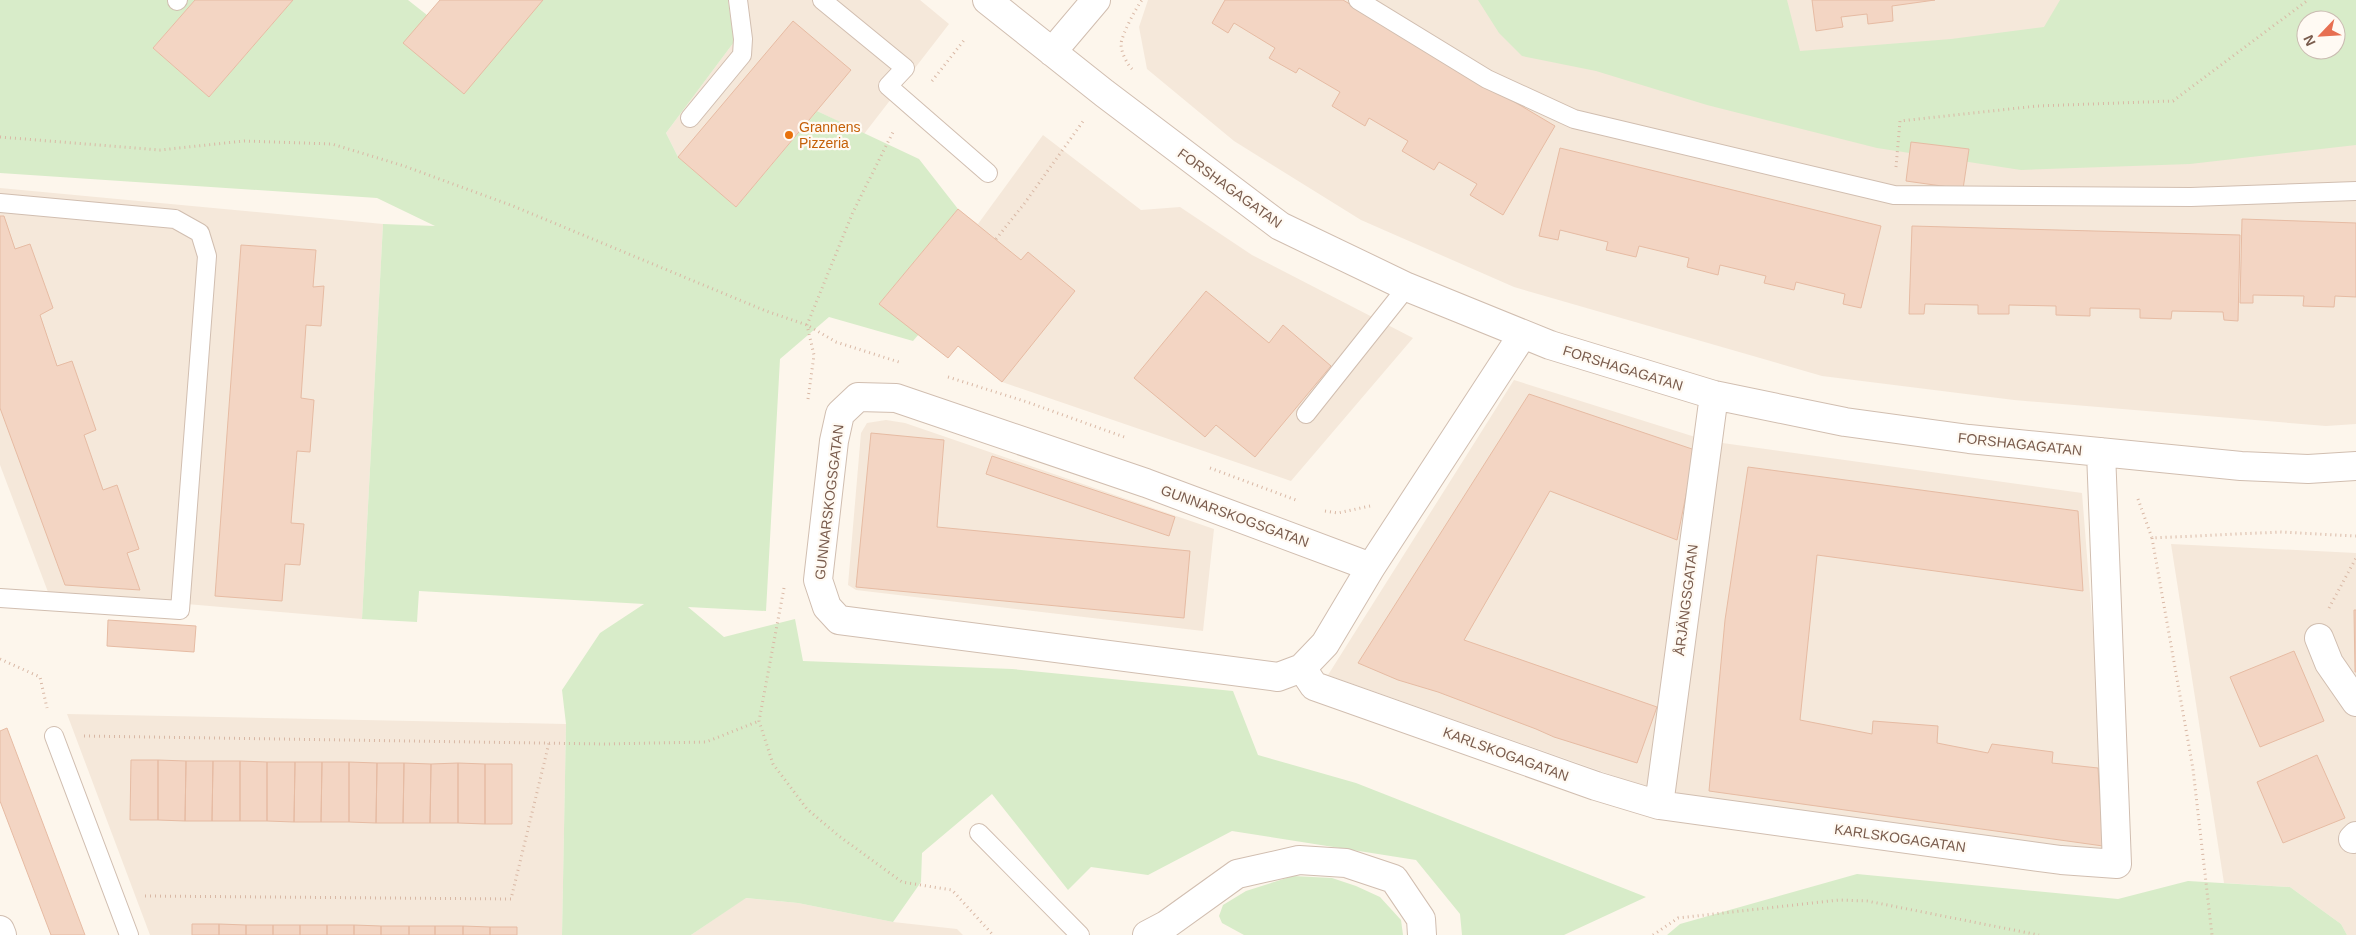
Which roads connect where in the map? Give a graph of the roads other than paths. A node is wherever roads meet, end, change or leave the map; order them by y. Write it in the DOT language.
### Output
graph roads {
  1 [pos="738,0"];
  2 [pos="822,0"];
  3 [pos="987,0"];
  4 [pos="1096,0"];
  5 [pos="1358,0"];
  6 [pos="1052,52"];
  7 [pos="690,118"];
  8 [pos="988,173"];
  9 [pos="2356,191"];
  10 [pos="0,203"];
  11 [pos="1407,288"];
  12 [pos="1523,334"];
  13 [pos="1714,395"];
  14 [pos="1306,414"];
  15 [pos="2100,465"];
  16 [pos="2356,466"];
  17 [pos="1371,567"];
  18 [pos="0,598"];
  19 [pos="2319,638"];
  20 [pos="1302,668"];
  21 [pos="2356,702"];
  22 [pos="54,736"];
  23 [pos="1659,805"];
  24 [pos="979,832"];
  25 [pos="0,930"];
  26 [pos="1166,932"];
  27 [pos="2,935"];
  28 [pos="129,935"];
  29 [pos="1080,935"];
  30 [pos="1422,935"];
  1 -- 7 [label="lane"];
  2 -- 8 [label="lane"];
  3 -- 6 [label="street, FORSHAGAGATAN"];
  4 -- 6 [label="street"];
  5 -- 9 [label="lane"];
  6 -- 11 [label="street, FORSHAGAGATAN"];
  10 -- 18 [label="lane"];
  11 -- 12 [label="street, FORSHAGAGATAN"];
  11 -- 14 [label="lane"];
  12 -- 13 [label="street, FORSHAGAGATAN"];
  12 -- 17 [label="street, GUNNARSKOGSGATAN"];
  13 -- 15 [label="street, FORSHAGAGATAN"];
  13 -- 23 [label="street, ÅRJÄNGSGATAN"];
  15 -- 16 [label="street, FORSHAGAGATAN"];
  15 -- 23 [label="street, KARLSKOGAGATAN"];
  17 -- 20 [label="street, GUNNARSKOGSGATAN"];
  17 -- 20 [label="street, GUNNARSKOGSGATAN"];
  19 -- 21 [label="street"];
  20 -- 23 [label="street, KARLSKOGAGATAN"];
  22 -- 28 [label="lane"];
  24 -- 29 [label="lane"];
  25 -- 27 [label="street"];
  26 -- 30 [label="street"];
}
